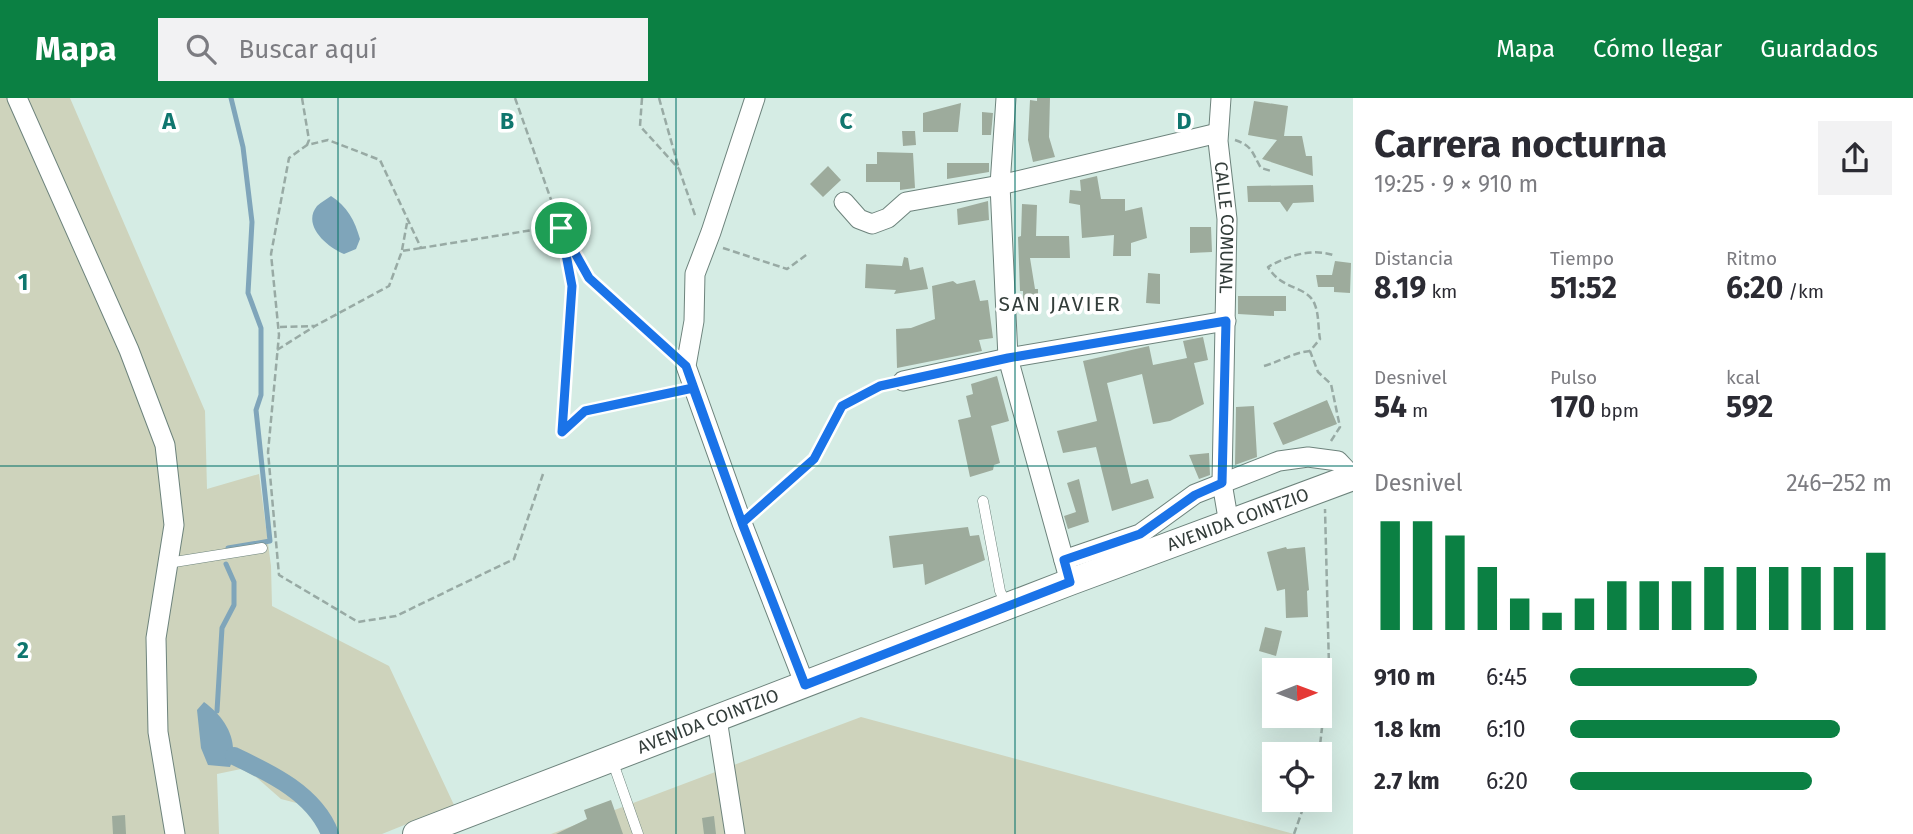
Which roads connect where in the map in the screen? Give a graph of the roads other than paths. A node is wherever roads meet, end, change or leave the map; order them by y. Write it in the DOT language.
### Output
graph roads {
  1 [pos="17,98"];
  2 [pos="755,98"];
  3 [pos="1006,98"];
  4 [pos="1221,98"];
  5 [pos="1218,137"];
  6 [pos="1000,185"];
  7 [pos="844,202"];
  8 [pos="1226,321"];
  9 [pos="1008,358"];
  10 [pos="903,381"];
  11 [pos="1353,477"];
  12 [pos="1222,483"];
  13 [pos="983,501"];
  14 [pos="1229,524"];
  15 [pos="262,548"];
  16 [pos="168,563"];
  17 [pos="1067,571"];
  18 [pos="1007,606"];
  19 [pos="805,685"];
  20 [pos="717,719"];
  21 [pos="612,760"];
  22 [pos="175,834"];
  23 [pos="416,834"];
  24 [pos="638,834"];
  25 [pos="735,834"];
  1 -- 16 [label="street"];
  2 -- 19 [label="street"];
  3 -- 6 [label="street"];
  4 -- 5 [label="street, CALLE COMUNAL"];
  5 -- 6 [label="street"];
  5 -- 8 [label="street, CALLE COMUNAL"];
  6 -- 7 [label="street"];
  6 -- 9 [label="street"];
  8 -- 9 [label="street"];
  8 -- 12 [label="street, CALLE COMUNAL"];
  9 -- 10 [label="street"];
  9 -- 17 [label="street"];
  11 -- 12 [label="street"];
  11 -- 14 [label="main road, AVENIDA COINTZIO"];
  12 -- 14 [label="street, CALLE COMUNAL"];
  12 -- 17 [label="street"];
  13 -- 18 [label="lane"];
  14 -- 17 [label="main road, AVENIDA COINTZIO"];
  15 -- 16 [label="lane"];
  16 -- 22 [label="street"];
  17 -- 18 [label="main road, AVENIDA COINTZIO"];
  18 -- 19 [label="main road, AVENIDA COINTZIO"];
  19 -- 20 [label="main road, AVENIDA COINTZIO"];
  20 -- 21 [label="main road, AVENIDA COINTZIO"];
  20 -- 25 [label="street"];
  21 -- 23 [label="main road, AVENIDA COINTZIO"];
  21 -- 24 [label="lane"];
}
